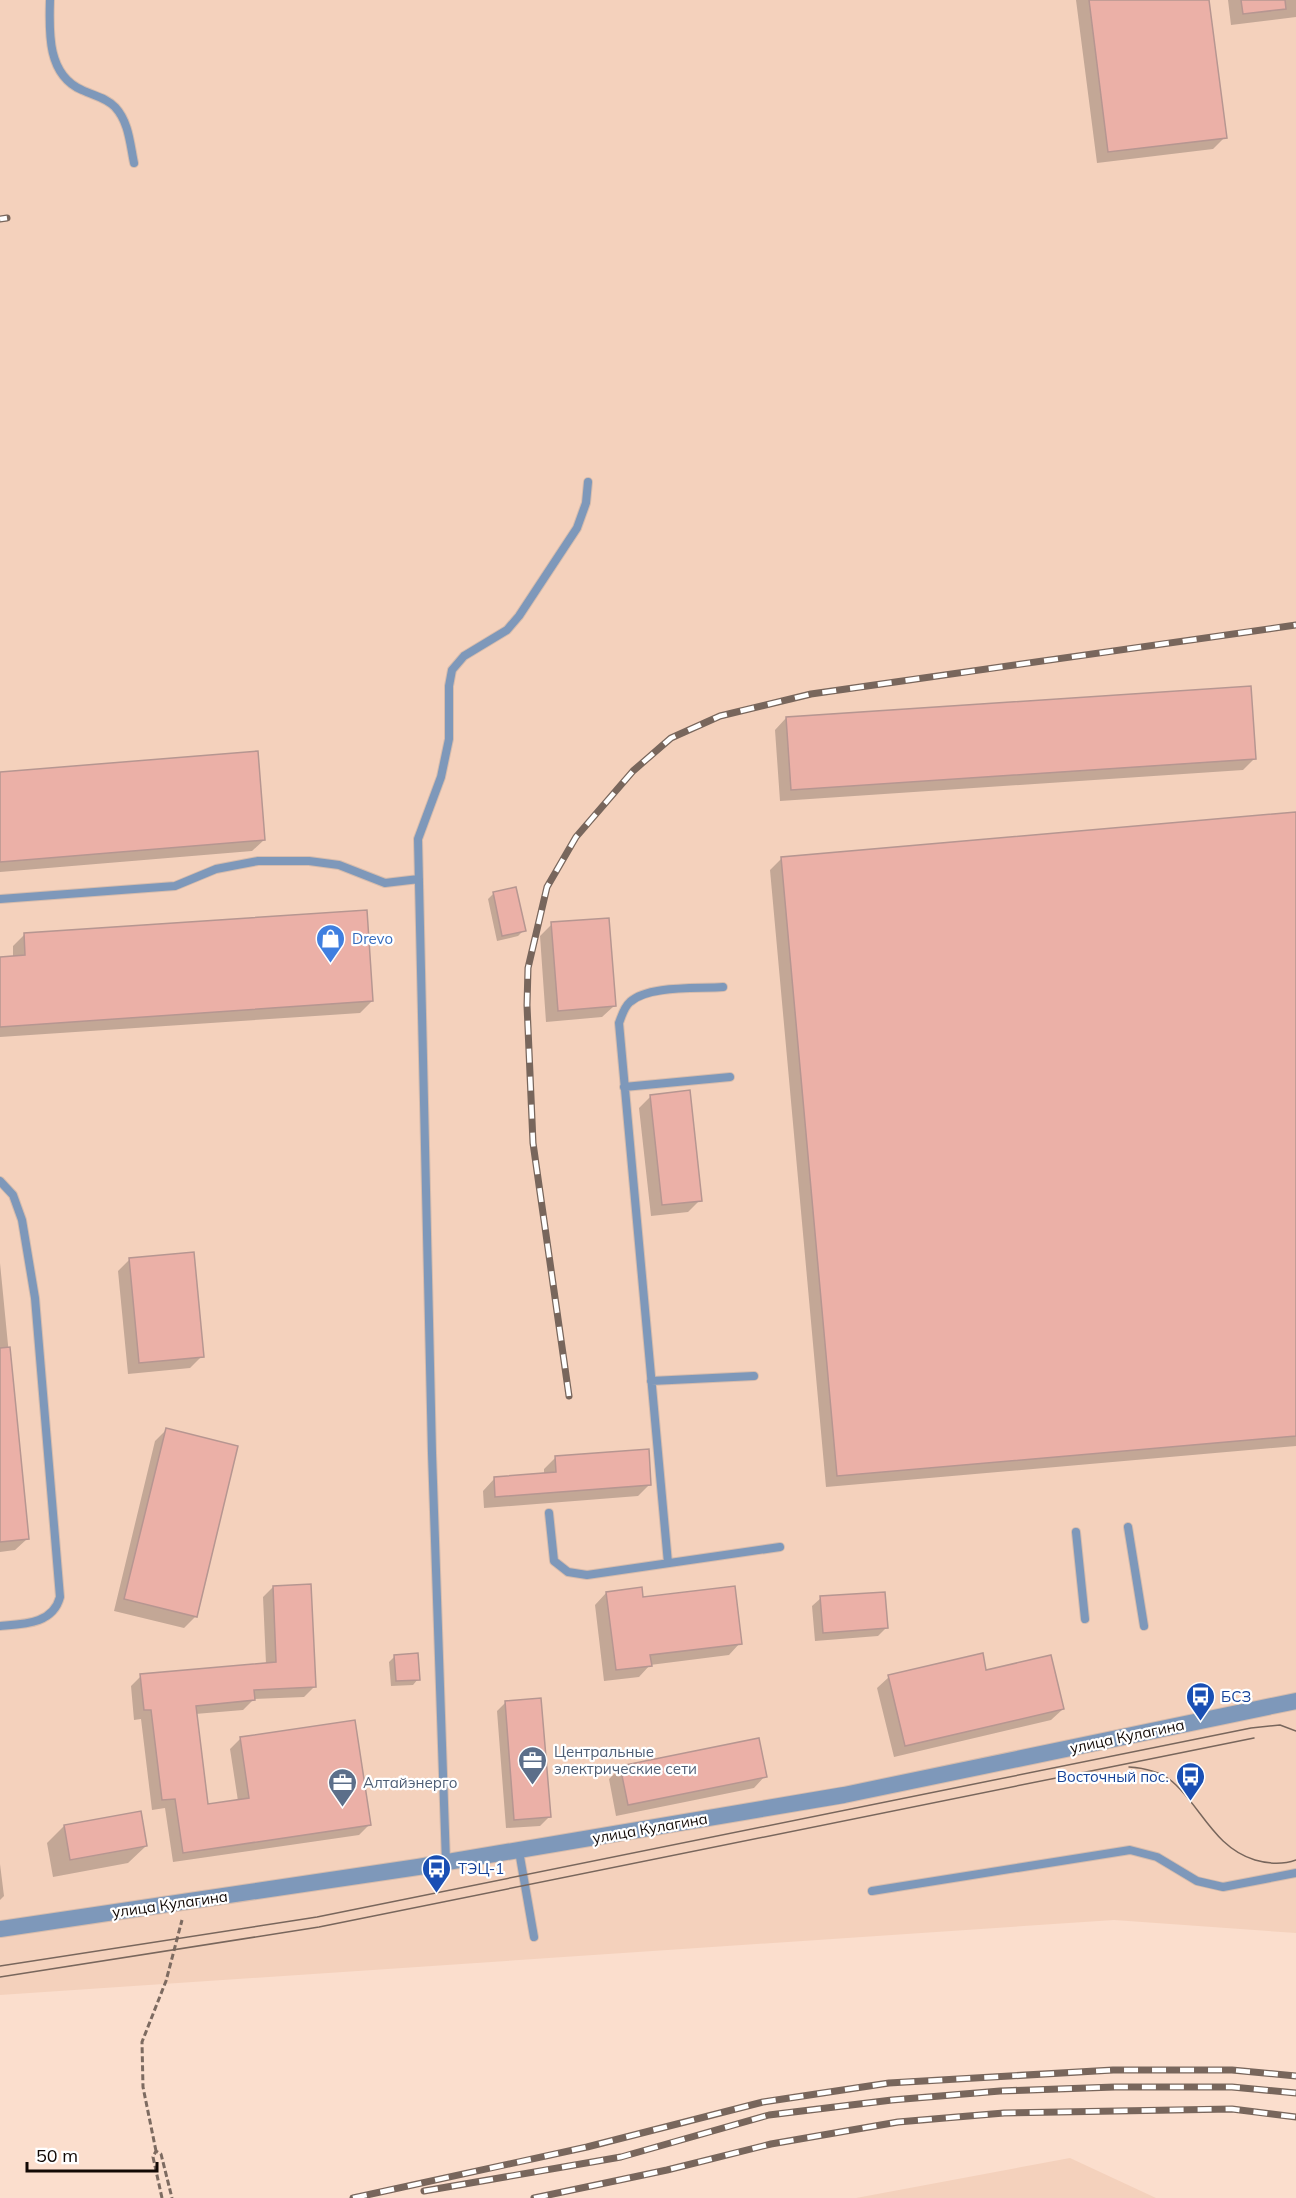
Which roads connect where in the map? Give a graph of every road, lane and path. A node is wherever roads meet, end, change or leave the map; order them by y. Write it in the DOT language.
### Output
graph roads {
  1 [pos="50,0"];
  2 [pos="134,163"];
  3 [pos="588,482"];
  4 [pos="419,879"];
  5 [pos="0,899"];
  6 [pos="723,987"];
  7 [pos="730,1077"];
  8 [pos="624,1087"];
  9 [pos="0,1181"];
  10 [pos="754,1376"];
  11 [pos="651,1381"];
  12 [pos="549,1514"];
  13 [pos="1128,1527"];
  14 [pos="1076,1532"];
  15 [pos="780,1547"];
  16 [pos="668,1563"];
  17 [pos="1085,1619"];
  18 [pos="0,1626"];
  19 [pos="1144,1626"];
  20 [pos="1296,1701"];
  21 [pos="519,1851"];
  22 [pos="446,1862"];
  23 [pos="1296,1873"];
  24 [pos="872,1892"];
  25 [pos="188,1901"];
  26 [pos="0,1929"];
  27 [pos="534,1937"];
  28 [pos="156,2151"];
  29 [pos="162,2198"];
  30 [pos="172,2198"];
  1 -- 2 [label="lane"];
  3 -- 4 [label="lane"];
  4 -- 5 [label="lane"];
  4 -- 22 [label="lane"];
  6 -- 8 [label="lane"];
  7 -- 8 [label="lane"];
  8 -- 11 [label="lane"];
  9 -- 18 [label="lane"];
  10 -- 11 [label="lane"];
  11 -- 16 [label="lane"];
  12 -- 16 [label="lane"];
  13 -- 19 [label="lane"];
  14 -- 17 [label="lane"];
  15 -- 16 [label="lane"];
  20 -- 21 [label="street, улица Кулагина"];
  21 -- 22 [label="street, улица Кулагина"];
  21 -- 27 [label="lane"];
  22 -- 25 [label="street, улица Кулагина"];
  23 -- 24 [label="lane"];
  25 -- 26 [label="street, улица Кулагина"];
  25 -- 28 [label="path"];
  28 -- 29 [label="path"];
  28 -- 30 [label="path"];
}
